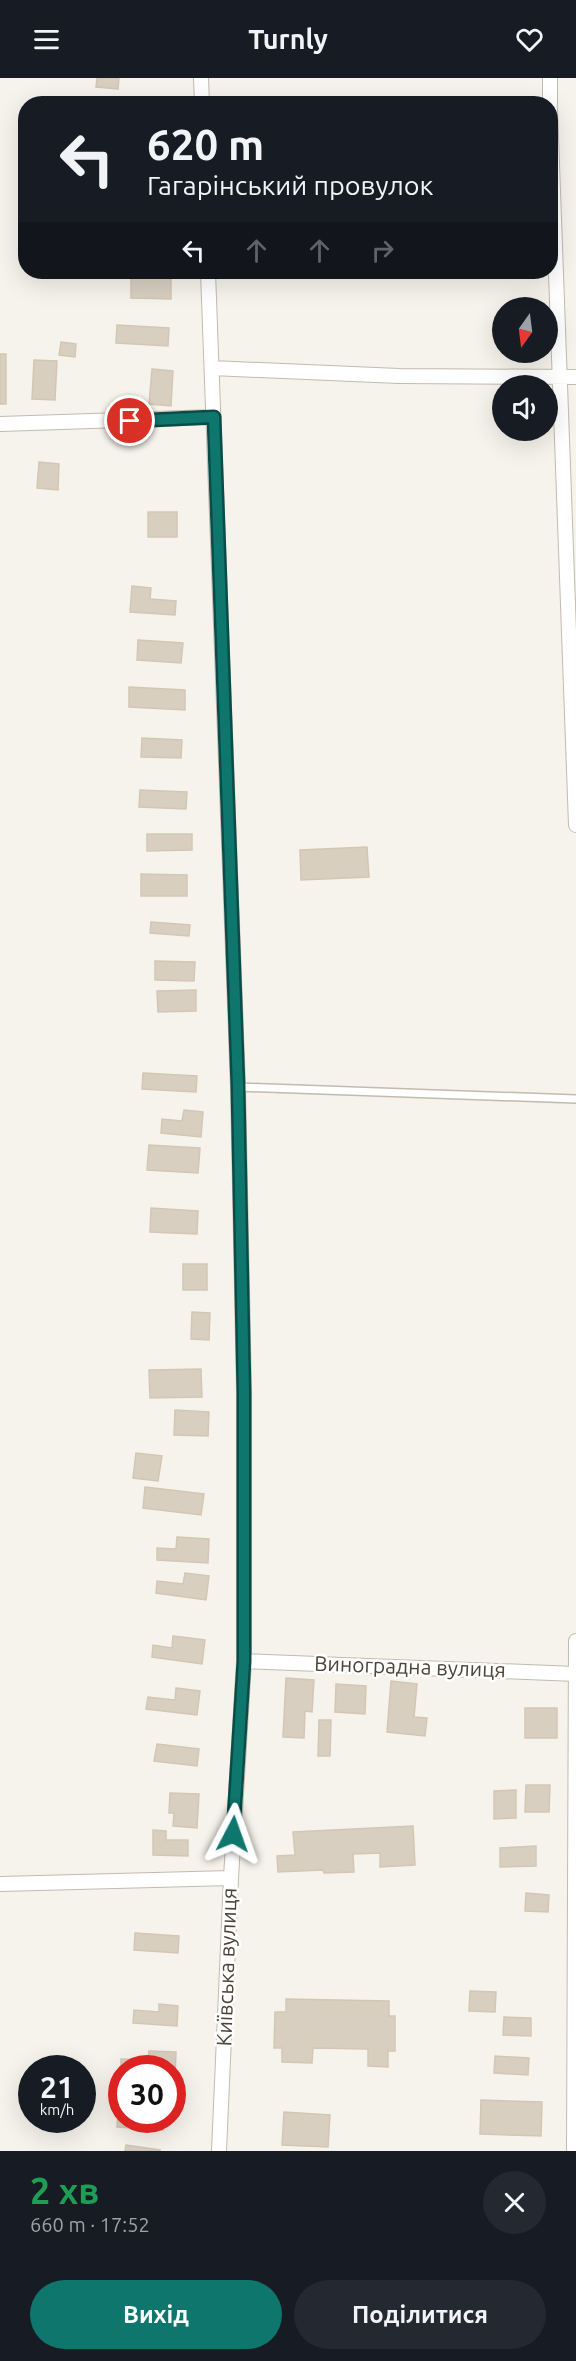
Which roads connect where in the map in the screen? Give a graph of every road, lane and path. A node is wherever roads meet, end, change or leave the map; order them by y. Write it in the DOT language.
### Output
graph roads {
  1 [pos="201,78"];
  2 [pos="550,78"];
  3 [pos="202,96"];
  4 [pos="550,96"];
  5 [pos="208,279"];
  6 [pos="556,279"];
  7 [pos="212,369"];
  8 [pos="560,376"];
  9 [pos="576,377"];
  10 [pos="214,417"];
  11 [pos="0,424"];
  12 [pos="576,825"];
  13 [pos="238,1087"];
  14 [pos="576,1099"];
  15 [pos="576,1641"];
  16 [pos="244,1661"];
  17 [pos="576,1674"];
  18 [pos="231,1878"];
  19 [pos="0,1884"];
  20 [pos="219,2151"];
  21 [pos="574,2151"];
  1 -- 3 [label="street"];
  2 -- 4 [label="street"];
  5 -- 7 [label="street, Київська вулиця"];
  6 -- 8 [label="street"];
  7 -- 8 [label="street"];
  7 -- 10 [label="street, Київська вулиця"];
  8 -- 9 [label="street"];
  8 -- 12 [label="street"];
  10 -- 11 [label="street"];
  10 -- 13 [label="street, Київська вулиця"];
  13 -- 14 [label="lane"];
  13 -- 16 [label="street, Київська вулиця"];
  15 -- 17 [label="street"];
  16 -- 17 [label="street, Виноградна вулиця"];
  16 -- 18 [label="street, Київська вулиця"];
  17 -- 21 [label="street"];
  18 -- 19 [label="street"];
  18 -- 20 [label="street, Київська вулиця"];
}
